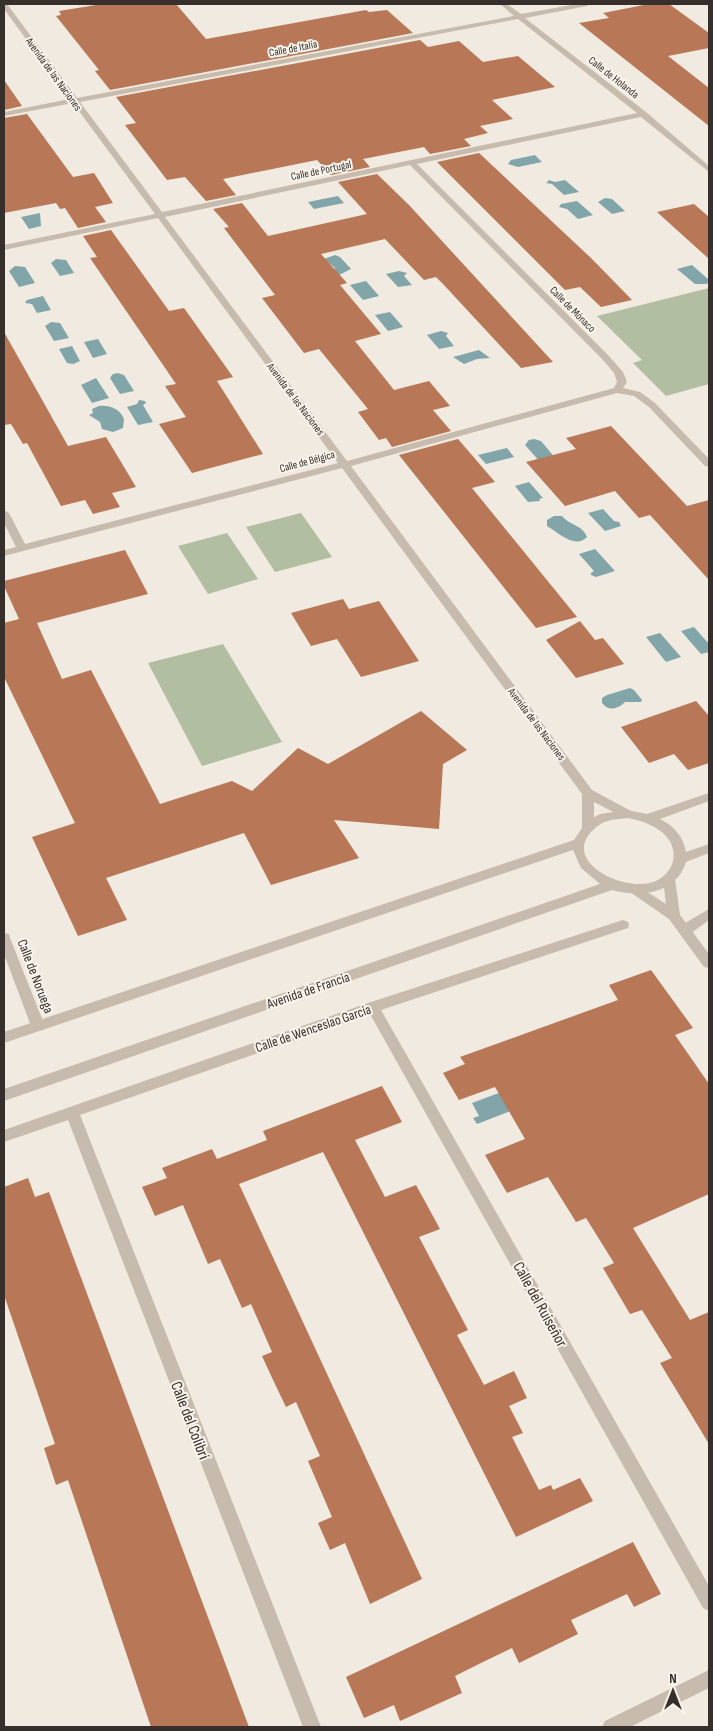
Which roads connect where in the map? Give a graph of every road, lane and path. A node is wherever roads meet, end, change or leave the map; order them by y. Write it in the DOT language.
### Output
graph roads {
  1 [pos="503,4"];
  2 [pos="587,4"];
  3 [pos="4,5"];
  4 [pos="518,16"];
  5 [pos="74,101"];
  6 [pos="4,114"];
  7 [pos="643,114"];
  8 [pos="411,162"];
  9 [pos="709,170"];
  10 [pos="158,216"];
  11 [pos="4,248"];
  12 [pos="617,390"];
  13 [pos="344,464"];
  14 [pos="709,464"];
  15 [pos="4,513"];
  16 [pos="22,548"];
  17 [pos="4,553"];
  18 [pos="588,793"];
  19 [pos="709,797"];
  20 [pos="626,814"];
  21 [pos="648,818"];
  22 [pos="588,828"];
  23 [pos="579,843"];
  24 [pos="709,848"];
  25 [pos="682,859"];
  26 [pos="669,879"];
  27 [pos="612,886"];
  28 [pos="634,889"];
  29 [pos="709,914"];
  30 [pos="674,916"];
  31 [pos="623,925"];
  32 [pos="684,930"];
  33 [pos="4,938"];
  34 [pos="709,963"];
  35 [pos="373,1007"];
  36 [pos="38,1026"];
  37 [pos="4,1037"];
  38 [pos="4,1095"];
  39 [pos="72,1112"];
  40 [pos="4,1136"];
  41 [pos="709,1602"];
  42 [pos="709,1679"];
  43 [pos="312,1727"];
  44 [pos="611,1727"];
  1 -- 4 [label="street, Calle de Holanda"];
  2 -- 4 [label="street, Calle de Italia"];
  3 -- 5 [label="street, Avenida de las Naciones"];
  4 -- 5 [label="street, Calle de Italia"];
  4 -- 7 [label="street, Calle de Holanda"];
  5 -- 6 [label="street, Calle de Italia"];
  5 -- 10 [label="street, Avenida de las Naciones"];
  7 -- 8 [label="street, Calle de Portugal"];
  7 -- 9 [label="street, Calle de Holanda"];
  8 -- 10 [label="street, Calle de Portugal"];
  8 -- 12 [label="street, Calle de Mónaco"];
  10 -- 11 [label="street, Calle de Portugal"];
  10 -- 13 [label="street, Avenida de las Naciones"];
  12 -- 13 [label="street, Calle de Bélgica"];
  12 -- 14 [label="street"];
  13 -- 16 [label="street, Calle de Bélgica"];
  13 -- 18 [label="street, Avenida de las Naciones"];
  15 -- 16 [label="street"];
  16 -- 17 [label="street, Calle de Bélgica"];
  18 -- 20 [label="street, Avenida de las Naciones"];
  18 -- 22 [label="street"];
  19 -- 21 [label="street"];
  20 -- 21 [label="street"];
  20 -- 22 [label="street"];
  21 -- 25 [label="street"];
  22 -- 23 [label="street"];
  23 -- 27 [label="street"];
  23 -- 36 [label="street"];
  24 -- 25 [label="street"];
  25 -- 26 [label="street"];
  26 -- 28 [label="street"];
  26 -- 30 [label="street"];
  27 -- 28 [label="street"];
  27 -- 38 [label="street, Avenida de Francia"];
  28 -- 30 [label="street"];
  29 -- 32 [label="street"];
  30 -- 32 [label="street"];
  31 -- 35 [label="street, Calle de Wenceslao García"];
  32 -- 34 [label="street"];
  33 -- 36 [label="street, Calle de Noruega"];
  35 -- 39 [label="street, Calle de Wenceslao García"];
  35 -- 41 [label="street, Calle del Ruiseñor"];
  36 -- 37 [label="street"];
  39 -- 40 [label="street, Calle de Wenceslao García"];
  39 -- 43 [label="street, Calle del Colibrí"];
  42 -- 44 [label="street"];
}
